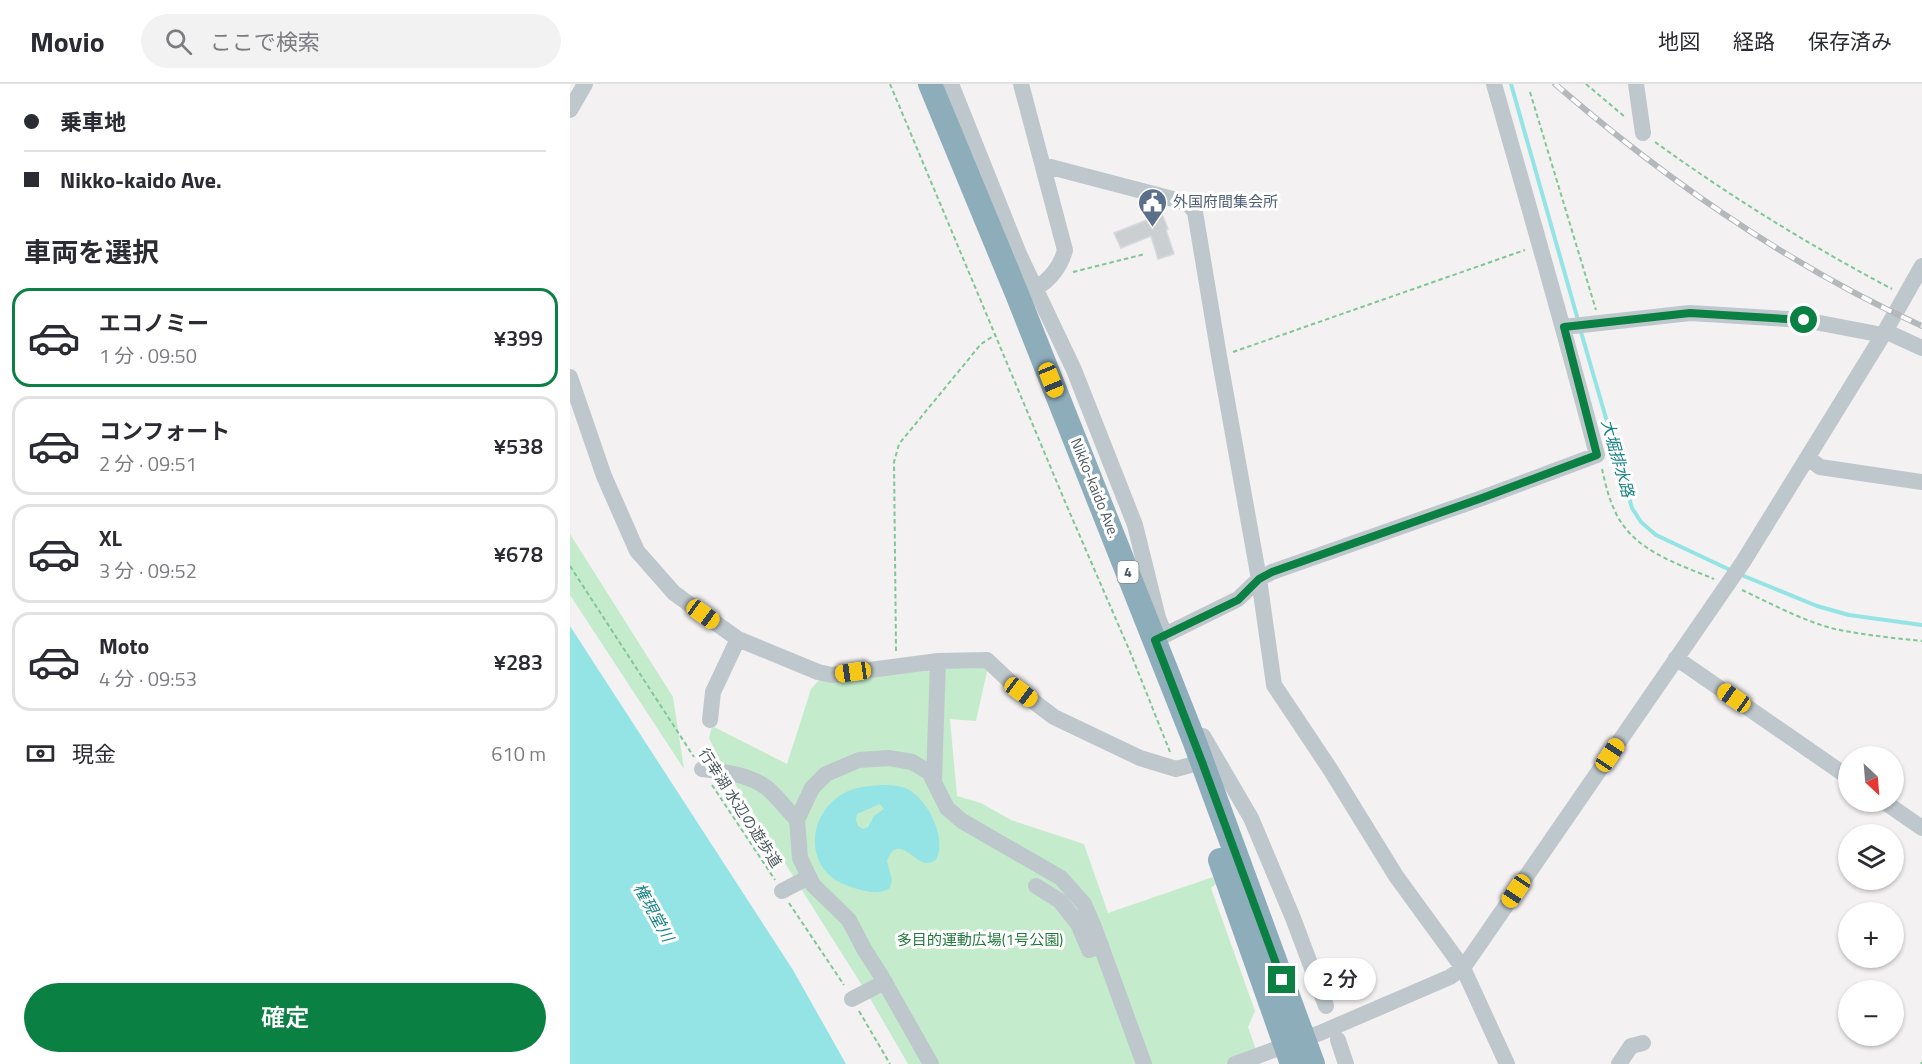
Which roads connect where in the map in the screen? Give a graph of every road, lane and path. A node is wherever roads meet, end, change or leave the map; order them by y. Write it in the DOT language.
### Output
graph roads {
  1 [pos="585,84"];
  2 [pos="890,84"];
  3 [pos="913,84"];
  4 [pos="930,84"];
  5 [pos="951,84"];
  6 [pos="1021,84"];
  7 [pos="1494,84"];
  8 [pos="1586,84"];
  9 [pos="1636,84"];
  10 [pos="1530,92"];
  11 [pos="570,110"];
  12 [pos="1643,133"];
  13 [pos="1042,165"];
  14 [pos="1539,246"];
  15 [pos="1145,254"];
  16 [pos="1922,266"];
  17 [pos="1051,277"];
  18 [pos="1036,288"];
  19 [pos="1905,297"];
  20 [pos="1601,324"];
  21 [pos="1564,327"];
  22 [pos="1884,333"];
  23 [pos="995,335"];
  24 [pos="1922,348"];
  25 [pos="1219,357"];
  26 [pos="570,377"];
  27 [pos="1808,458"];
  28 [pos="1922,482"];
  29 [pos="570,566"];
  30 [pos="1259,579"];
  31 [pos="1160,638"];
  32 [pos="738,639"];
  33 [pos="1677,658"];
  34 [pos="938,661"];
  35 [pos="896,665"];
  36 [pos="711,720"];
  37 [pos="1190,759"];
  38 [pos="702,769"];
  39 [pos="1838,770"];
  40 [pos="934,780"];
  41 [pos="1899,812"];
  42 [pos="797,820"];
  43 [pos="1922,828"];
  44 [pos="809,877"];
  45 [pos="1036,886"];
  46 [pos="782,891"];
  47 [pos="1101,945"];
  48 [pos="1463,968"];
  49 [pos="885,982"];
  50 [pos="852,999"];
  51 [pos="1326,1006"];
  52 [pos="1338,1040"];
  53 [pos="1643,1042"];
  54 [pos="1294,1050"];
  55 [pos="890,1064"];
  56 [pos="931,1064"];
  57 [pos="1144,1064"];
  58 [pos="1235,1064"];
  59 [pos="1313,1064"];
  60 [pos="1346,1064"];
  61 [pos="1507,1064"];
  62 [pos="1619,1064"];
  1 -- 11 [label="street"];
  2 -- 23 [label="path"];
  3 -- 37 [label="highway, Nikko-kaido Ave. / 4"];
  4 -- 31 [label="highway, Nikko-kaido Ave. / 4"];
  5 -- 18 [label="street"];
  6 -- 13 [label="street"];
  7 -- 14 [label="street"];
  8 -- 12 [label="path"];
  9 -- 12 [label="street"];
  10 -- 20 [label="path"];
  12 -- 19 [label="path"];
  13 -- 17 [label="street"];
  13 -- 25 [label="street"];
  14 -- 21 [label="street"];
  14 -- 25 [label="path"];
  15 -- 17 [label="path"];
  16 -- 19 [label="street"];
  17 -- 18 [label="street"];
  18 -- 31 [label="street"];
  19 -- 22 [label="street"];
  20 -- 21 [label="street"];
  20 -- 22 [label="street"];
  21 -- 30 [label="street"];
  22 -- 24 [label="street"];
  22 -- 27 [label="street"];
  23 -- 35 [label="path"];
  23 -- 37 [label="path"];
  25 -- 30 [label="street"];
  26 -- 32 [label="street"];
  27 -- 28 [label="street"];
  27 -- 33 [label="street"];
  29 -- 38 [label="path, 行幸湖 水辺の遊歩道"];
  30 -- 31 [label="street"];
  30 -- 48 [label="street"];
  31 -- 37 [label="highway, Nikko-kaido Ave. / 4"];
  32 -- 35 [label="street"];
  32 -- 36 [label="street"];
  33 -- 39 [label="street"];
  33 -- 48 [label="street"];
  34 -- 35 [label="street"];
  34 -- 37 [label="street"];
  34 -- 40 [label="street"];
  37 -- 51 [label="street"];
  37 -- 54 [label="highway, Nikko-kaido Ave. / 4"];
  38 -- 42 [label="street"];
  38 -- 46 [label="path, 行幸湖 水辺の遊歩道"];
  40 -- 42 [label="street"];
  40 -- 47 [label="street"];
  41 -- 43 [label="street"];
  42 -- 44 [label="street"];
  44 -- 46 [label="street"];
  44 -- 49 [label="street"];
  45 -- 47 [label="street"];
  46 -- 50 [label="path, 行幸湖 水辺の遊歩道"];
  47 -- 57 [label="street"];
  48 -- 54 [label="street"];
  48 -- 61 [label="street"];
  49 -- 50 [label="street"];
  49 -- 56 [label="street"];
  50 -- 55 [label="path, 行幸湖 水辺の遊歩道"];
  52 -- 60 [label="street"];
  53 -- 62 [label="street"];
  54 -- 58 [label="street"];
  54 -- 59 [label="highway, Nikko-kaido Ave. / 4"];
}
